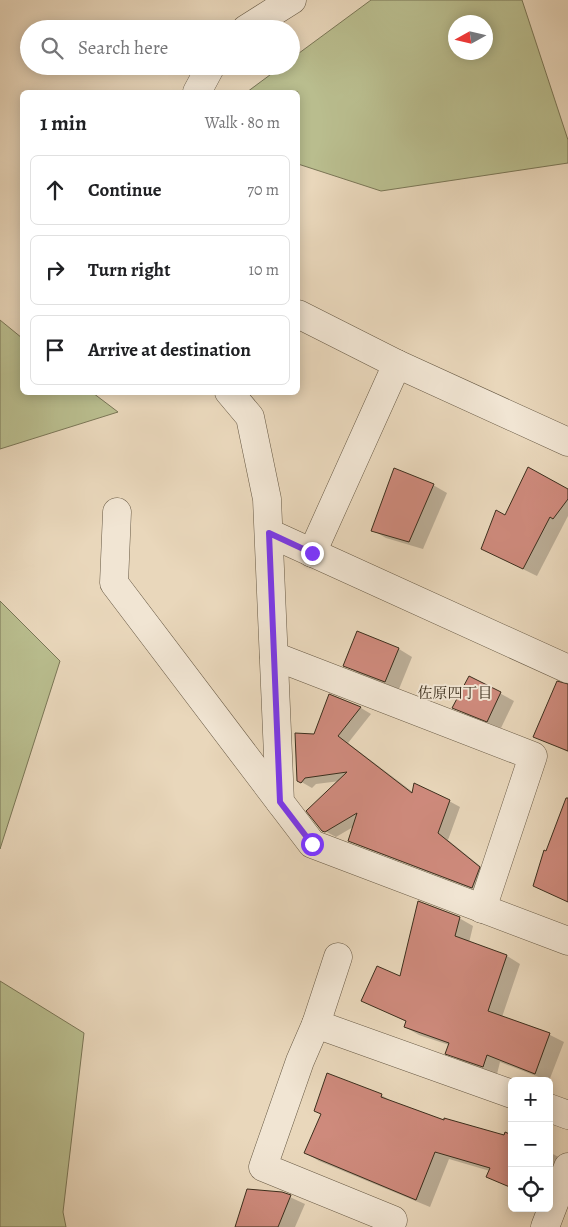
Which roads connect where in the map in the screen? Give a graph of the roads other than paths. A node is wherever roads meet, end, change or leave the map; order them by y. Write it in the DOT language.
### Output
graph roads {
  1 [pos="292,0"];
  2 [pos="260,20"];
  3 [pos="206,75"];
  4 [pos="198,90"];
  5 [pos="300,315"];
  6 [pos="397,364"];
  7 [pos="232,395"];
  8 [pos="568,442"];
  9 [pos="116,512"];
  10 [pos="269,533"];
  11 [pos="312,553"];
  12 [pos="274,656"];
  13 [pos="568,669"];
  14 [pos="280,802"];
  15 [pos="482,909"];
  16 [pos="568,941"];
  17 [pos="338,957"];
  18 [pos="316,1024"];
  19 [pos="508,1093"];
  20 [pos="553,1109"];
  21 [pos="568,1115"];
  22 [pos="567,1173"];
  23 [pos="390,1227"];
  24 [pos="545,1227"];
  1 -- 2 [label="street"];
  3 -- 4 [label="street"];
  5 -- 6 [label="street"];
  6 -- 8 [label="street"];
  6 -- 11 [label="street"];
  7 -- 10 [label="street"];
  9 -- 14 [label="street"];
  10 -- 11 [label="street"];
  10 -- 12 [label="street"];
  11 -- 13 [label="street"];
  12 -- 14 [label="street"];
  12 -- 15 [label="street"];
  14 -- 15 [label="street"];
  15 -- 16 [label="street"];
  17 -- 18 [label="street"];
  18 -- 19 [label="street"];
  18 -- 23 [label="street"];
  20 -- 21 [label="street"];
  22 -- 24 [label="street"];
}
